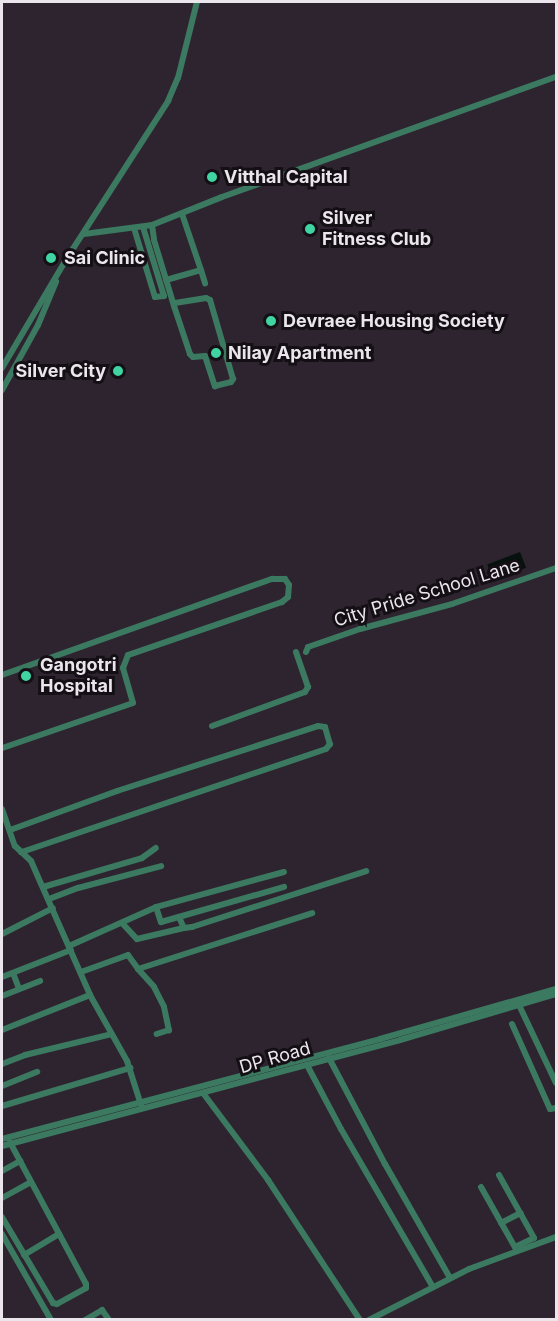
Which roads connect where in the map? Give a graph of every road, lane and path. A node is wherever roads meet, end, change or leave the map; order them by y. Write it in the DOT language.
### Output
graph roads {
  1 [pos="197,2"];
  2 [pos="556,77"];
  3 [pos="182,214"];
  4 [pos="148,226"];
  5 [pos="134,228"];
  6 [pos="84,234"];
  7 [pos="64,264"];
  8 [pos="201,270"];
  9 [pos="166,280"];
  10 [pos="205,283"];
  11 [pos="173,303"];
  12 [pos="2,368"];
  13 [pos="2,390"];
  14 [pos="556,568"];
  15 [pos="306,650"];
  16 [pos="296,652"];
  17 [pos="2,675"];
  18 [pos="212,726"];
  19 [pos="2,748"];
  20 [pos="2,810"];
  21 [pos="10,830"];
  22 [pos="156,848"];
  23 [pos="21,852"];
  24 [pos="161,866"];
  25 [pos="366,871"];
  26 [pos="284,872"];
  27 [pos="44,887"];
  28 [pos="284,888"];
  29 [pos="49,899"];
  30 [pos="156,907"];
  31 [pos="53,908"];
  32 [pos="312,913"];
  33 [pos="179,917"];
  34 [pos="122,923"];
  35 [pos="184,928"];
  36 [pos="2,934"];
  37 [pos="70,948"];
  38 [pos="138,969"];
  39 [pos="81,972"];
  40 [pos="13,973"];
  41 [pos="2,977"];
  42 [pos="40,981"];
  43 [pos="19,989"];
  44 [pos="556,989"];
  45 [pos="556,994"];
  46 [pos="90,995"];
  47 [pos="2,996"];
  48 [pos="519,1005"];
  49 [pos="512,1024"];
  50 [pos="2,1030"];
  51 [pos="112,1034"];
  52 [pos="157,1034"];
  53 [pos="329,1058"];
  54 [pos="2,1064"];
  55 [pos="307,1065"];
  56 [pos="130,1068"];
  57 [pos="37,1072"];
  58 [pos="556,1083"];
  59 [pos="2,1086"];
  60 [pos="200,1087"];
  61 [pos="203,1094"];
  62 [pos="141,1105"];
  63 [pos="2,1106"];
  64 [pos="556,1108"];
  65 [pos="2,1140"];
  66 [pos="10,1141"];
  67 [pos="2,1146"];
  68 [pos="20,1161"];
  69 [pos="2,1171"];
  70 [pos="499,1175"];
  71 [pos="31,1182"];
  72 [pos="481,1187"];
  73 [pos="2,1198"];
  74 [pos="521,1213"];
  75 [pos="2,1217"];
  76 [pos="501,1223"];
  77 [pos="2,1234"];
  78 [pos="59,1234"];
  79 [pos="556,1237"];
  80 [pos="516,1249"];
  81 [pos="24,1255"];
  82 [pos="450,1278"];
  83 [pos="433,1287"];
  84 [pos="51,1320"];
  85 [pos="85,1320"];
  86 [pos="109,1320"];
  87 [pos="360,1320"];
  88 [pos="369,1320"];
  1 -- 6 [label="street"];
  2 -- 3 [label="street"];
  3 -- 4 [label="street"];
  3 -- 8 [label="street"];
  4 -- 5 [label="street"];
  4 -- 5 [label="street"];
  4 -- 9 [label="street"];
  5 -- 6 [label="street"];
  6 -- 7 [label="street"];
  7 -- 12 [label="street"];
  7 -- 13 [label="street"];
  8 -- 9 [label="street"];
  8 -- 10 [label="street"];
  9 -- 11 [label="street"];
  11 -- 11 [label="street"];
  14 -- 15 [label="street, City Pride School Lane"];
  16 -- 18 [label="street"];
  17 -- 19 [label="street"];
  20 -- 21 [label="street"];
  21 -- 23 [label="street"];
  21 -- 23 [label="street"];
  22 -- 27 [label="street"];
  23 -- 27 [label="street"];
  24 -- 29 [label="street"];
  25 -- 35 [label="street"];
  26 -- 30 [label="street"];
  27 -- 29 [label="street"];
  28 -- 33 [label="street"];
  29 -- 31 [label="street"];
  30 -- 33 [label="street"];
  30 -- 34 [label="street"];
  31 -- 36 [label="street"];
  31 -- 37 [label="street"];
  32 -- 38 [label="street"];
  33 -- 35 [label="street"];
  34 -- 35 [label="street"];
  34 -- 37 [label="street"];
  37 -- 39 [label="street"];
  37 -- 40 [label="street"];
  38 -- 39 [label="street"];
  38 -- 52 [label="street"];
  39 -- 46 [label="street"];
  40 -- 41 [label="street"];
  40 -- 43 [label="street"];
  42 -- 43 [label="street"];
  43 -- 47 [label="street"];
  44 -- 60 [label="street, DP Road"];
  45 -- 48 [label="street, DP Road"];
  46 -- 50 [label="street"];
  46 -- 51 [label="street"];
  48 -- 53 [label="street, DP Road"];
  48 -- 58 [label="street"];
  49 -- 64 [label="street"];
  51 -- 54 [label="street"];
  51 -- 56 [label="street"];
  53 -- 55 [label="street, DP Road"];
  53 -- 82 [label="street"];
  55 -- 61 [label="street, DP Road"];
  55 -- 83 [label="street"];
  56 -- 62 [label="street"];
  56 -- 63 [label="street"];
  57 -- 59 [label="street"];
  60 -- 61 [label="street"];
  60 -- 62 [label="street, DP Road"];
  61 -- 62 [label="street, DP Road"];
  61 -- 87 [label="street"];
  62 -- 66 [label="street, DP Road"];
  65 -- 66 [label="street, DP Road"];
  66 -- 67 [label="street, DP Road"];
  66 -- 68 [label="street"];
  68 -- 69 [label="street"];
  68 -- 71 [label="street"];
  70 -- 74 [label="street"];
  71 -- 73 [label="street"];
  71 -- 78 [label="street"];
  72 -- 76 [label="street"];
  74 -- 76 [label="street"];
  74 -- 80 [label="street"];
  75 -- 81 [label="street"];
  76 -- 80 [label="street"];
  77 -- 84 [label="street"];
  78 -- 81 [label="street"];
  78 -- 81 [label="street"];
  79 -- 80 [label="street"];
  80 -- 82 [label="street"];
  82 -- 83 [label="street"];
  83 -- 88 [label="street"];
  85 -- 86 [label="street"];
}
